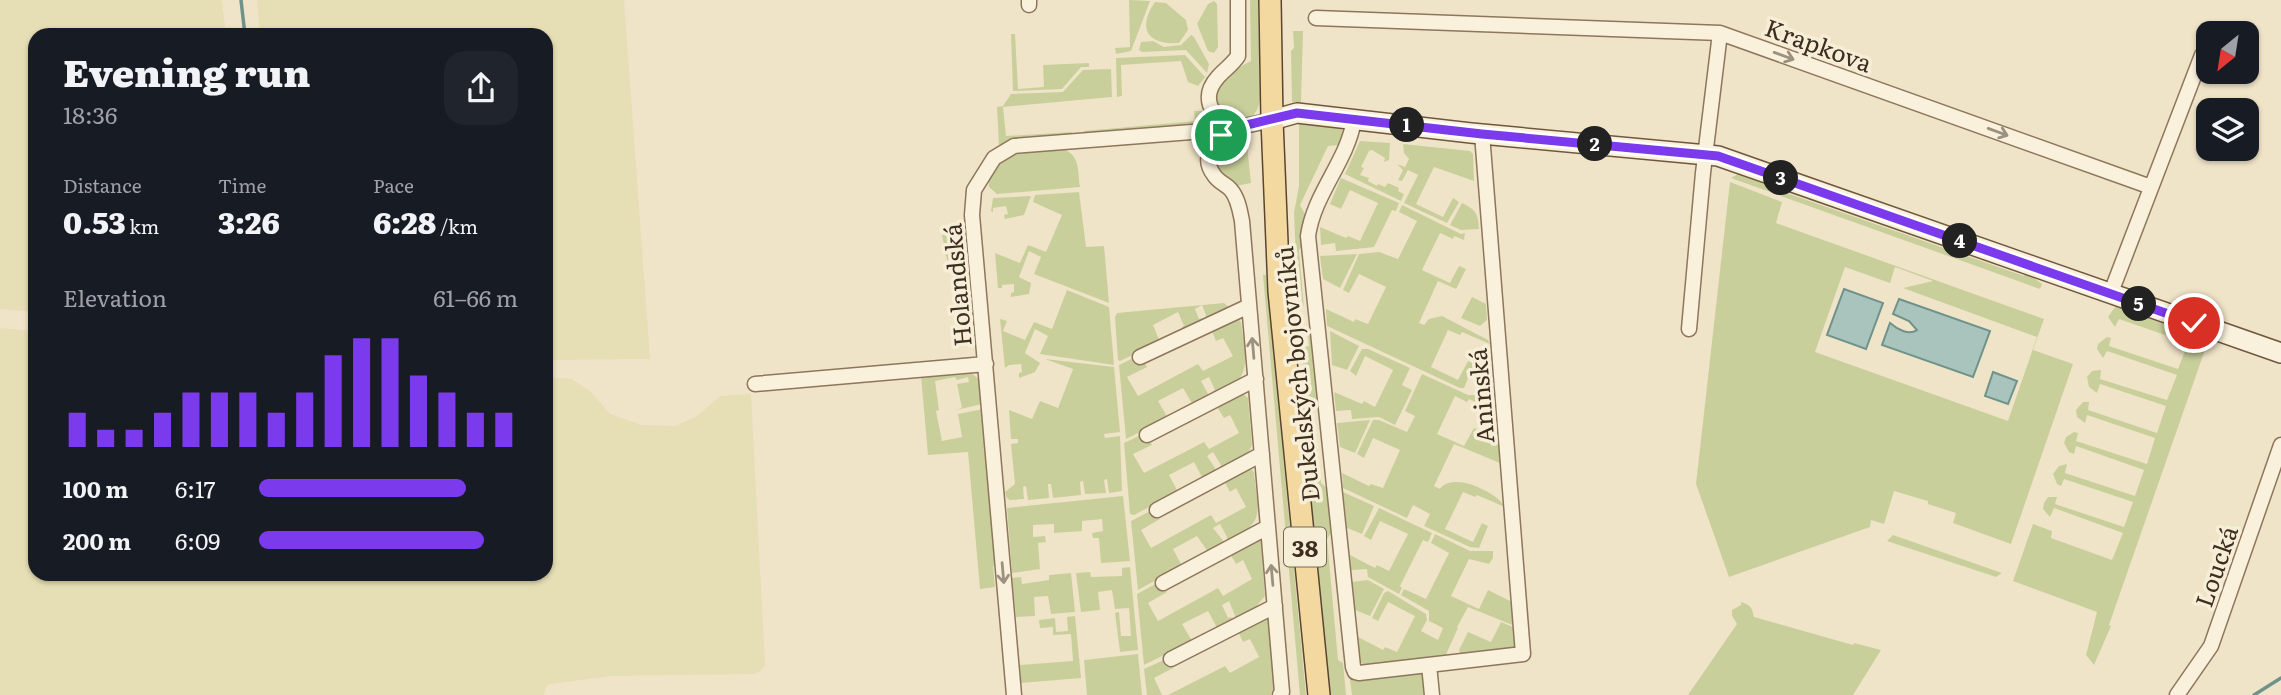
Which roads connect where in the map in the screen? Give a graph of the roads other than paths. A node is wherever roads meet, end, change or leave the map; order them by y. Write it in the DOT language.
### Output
graph roads {
  1 [pos="1238,0"];
  2 [pos="1270,0"];
  3 [pos="1316,19"];
  4 [pos="1720,33"];
  5 [pos="2196,71"];
  6 [pos="1272,120"];
  7 [pos="1354,120"];
  8 [pos="1230,129"];
  9 [pos="1482,134"];
  10 [pos="1705,154"];
  11 [pos="2151,187"];
  12 [pos="2110,295"];
  13 [pos="1249,306"];
  14 [pos="1689,329"];
  15 [pos="2280,354"];
  16 [pos="1140,357"];
  17 [pos="986,364"];
  18 [pos="1256,379"];
  19 [pos="755,384"];
  20 [pos="1147,435"];
  21 [pos="2281,445"];
  22 [pos="1262,454"];
  23 [pos="1157,510"];
  24 [pos="1268,527"];
  25 [pos="1163,583"];
  26 [pos="1275,606"];
  27 [pos="1523,654"];
  28 [pos="1171,659"];
  29 [pos="1429,665"];
  30 [pos="1014,695"];
  31 [pos="1280,695"];
  32 [pos="1318,695"];
  33 [pos="1432,695"];
  34 [pos="2177,695"];
  1 -- 8 [label="street"];
  2 -- 6 [label="main road, Dukelských bojovníků / 38"];
  3 -- 4 [label="street, Krapkova"];
  4 -- 10 [label="street"];
  4 -- 11 [label="street, Krapkova, one-way"];
  5 -- 11 [label="street"];
  6 -- 7 [label="street"];
  6 -- 8 [label="street, Holandská"];
  6 -- 32 [label="main road, Dukelských bojovníků / 38"];
  7 -- 9 [label="street"];
  7 -- 29 [label="street, Dukelských bojovníků"];
  8 -- 13 [label="street, Dukelských bojovníků"];
  8 -- 17 [label="street, Holandská"];
  9 -- 10 [label="street"];
  9 -- 27 [label="street, Aninská"];
  10 -- 12 [label="street"];
  10 -- 14 [label="street"];
  11 -- 12 [label="street"];
  12 -- 15 [label="street"];
  13 -- 16 [label="street, Dukelských bojovníků"];
  18 -- 13 [label="street, Dukelských bojovníků, one-way"];
  17 -- 19 [label="street"];
  17 -- 30 [label="street, Holandská, one-way"];
  18 -- 20 [label="street, Dukelských bojovníků"];
  18 -- 22 [label="street, Dukelských bojovníků"];
  21 -- 34 [label="street, Loucká"];
  22 -- 23 [label="street, Dukelských bojovníků"];
  22 -- 24 [label="street, Dukelských bojovníků"];
  24 -- 25 [label="street, Dukelských bojovníků"];
  26 -- 24 [label="street, Dukelských bojovníků, one-way"];
  26 -- 28 [label="street"];
  26 -- 31 [label="street, Dukelských bojovníků"];
  27 -- 29 [label="street, Dukelských bojovníků"];
  29 -- 33 [label="street"];
}
